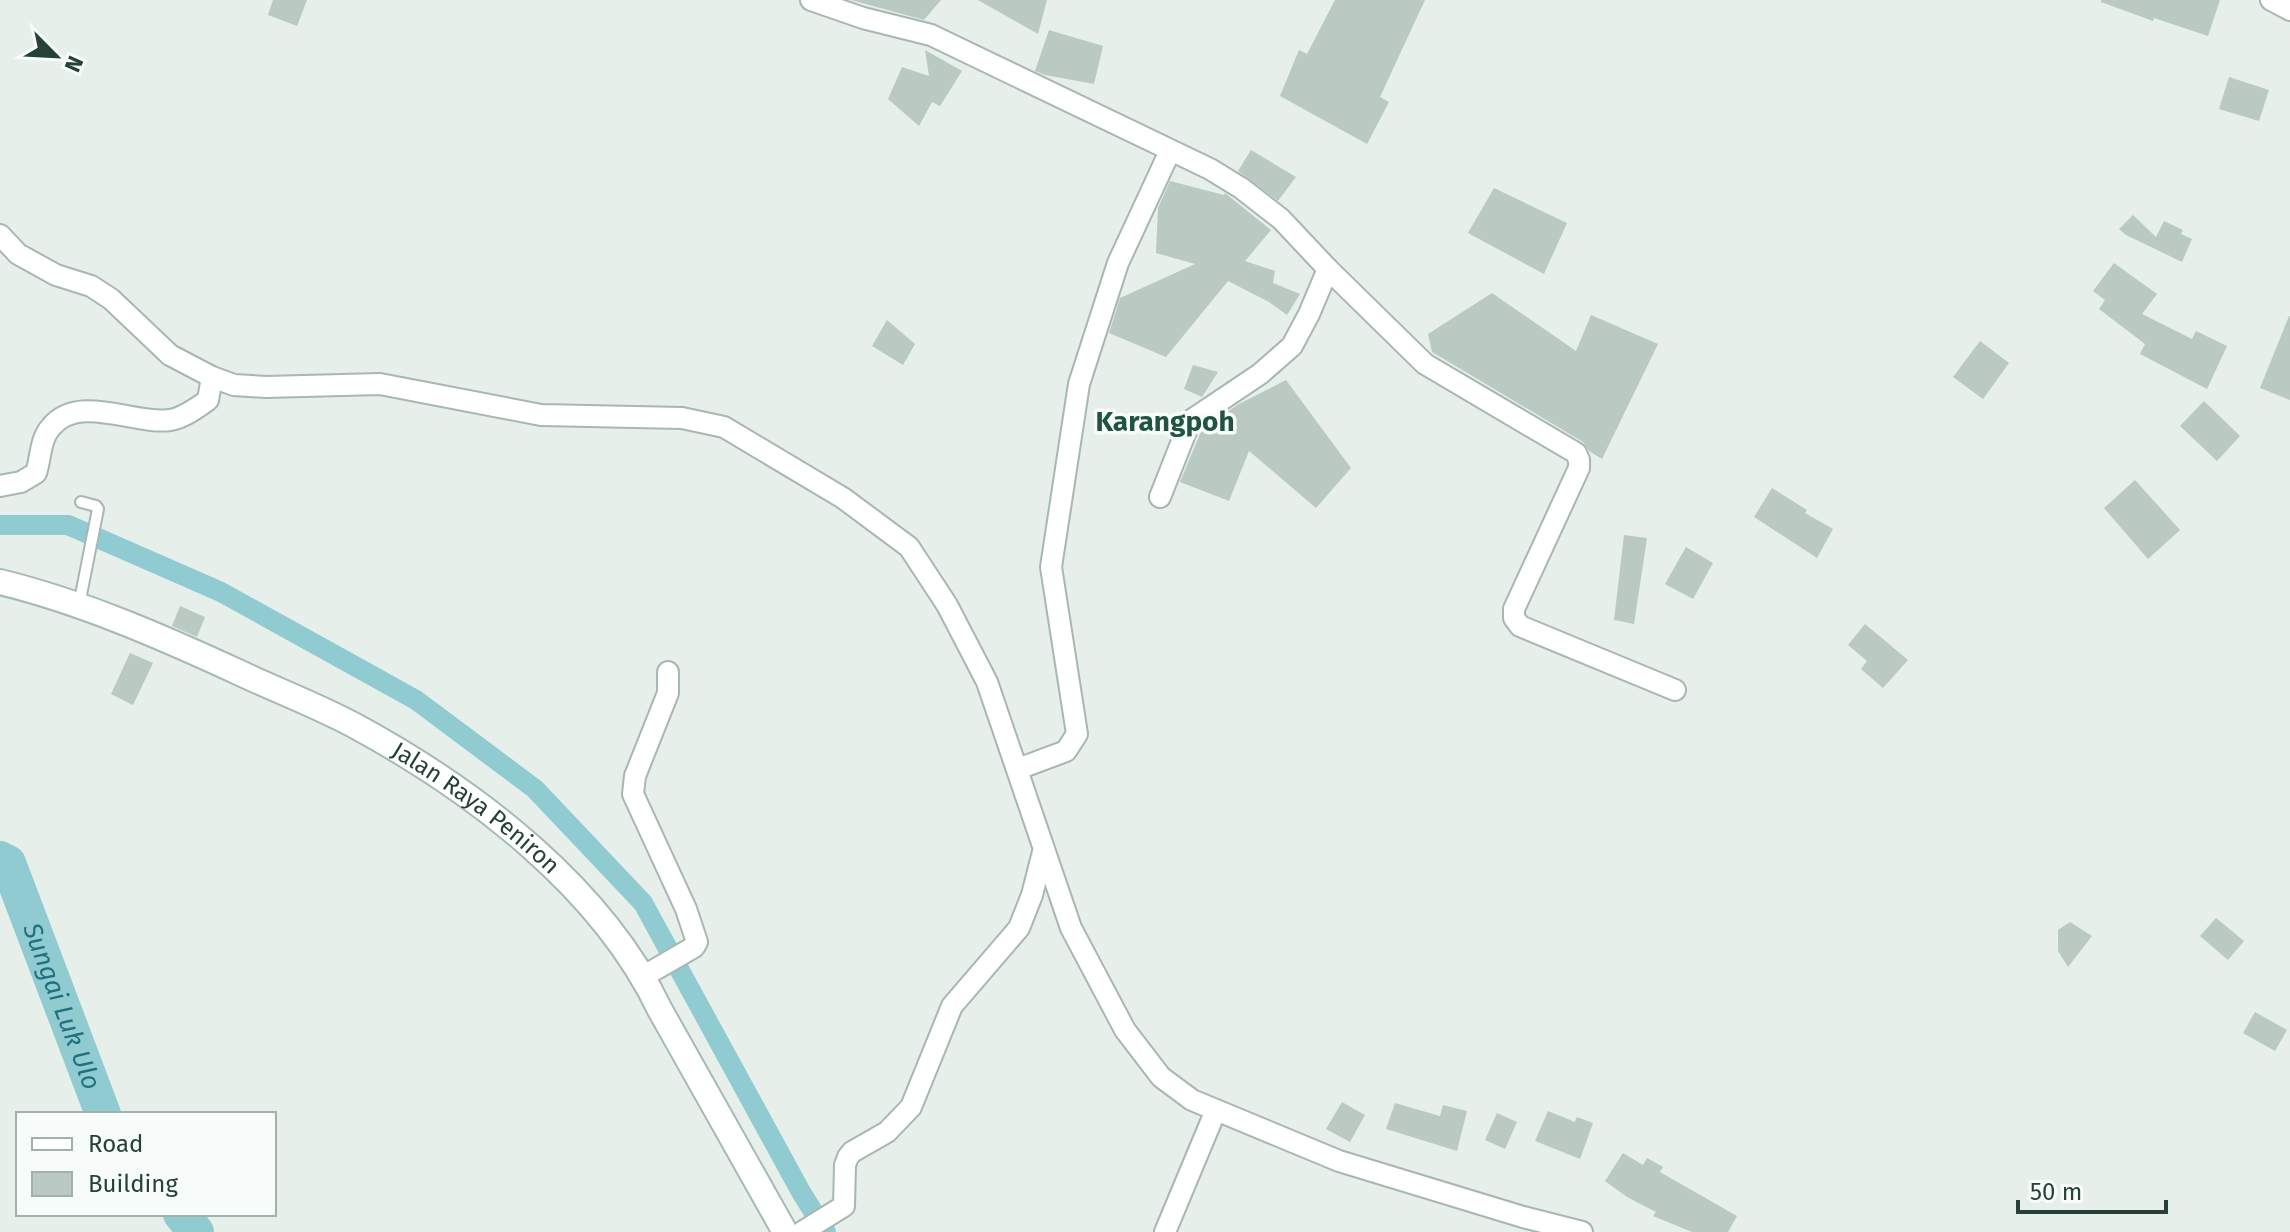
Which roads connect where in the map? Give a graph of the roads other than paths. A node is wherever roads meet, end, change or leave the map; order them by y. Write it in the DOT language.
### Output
graph roads {
  1 [pos="811,0"];
  2 [pos="2271,0"];
  3 [pos="2290,10"];
  4 [pos="1170,151"];
  5 [pos="0,235"];
  6 [pos="1328,269"];
  7 [pos="212,377"];
  8 [pos="0,486"];
  9 [pos="1160,497"];
  10 [pos="81,502"];
  11 [pos="0,582"];
  12 [pos="79,607"];
  13 [pos="668,672"];
  14 [pos="1675,690"];
  15 [pos="1018,769"];
  16 [pos="1043,852"];
  17 [pos="654,970"];
  18 [pos="1216,1110"];
  19 [pos="809,1228"];
  20 [pos="785,1232"];
  21 [pos="1165,1232"];
  22 [pos="1582,1232"];
  1 -- 4 [label="street"];
  2 -- 3 [label="street"];
  4 -- 6 [label="street"];
  4 -- 15 [label="street"];
  5 -- 7 [label="street"];
  6 -- 9 [label="street"];
  6 -- 14 [label="street"];
  7 -- 8 [label="street"];
  7 -- 15 [label="street"];
  10 -- 12 [label="lane"];
  11 -- 12 [label="main road, Jalan Raya Peniron"];
  12 -- 17 [label="main road, Jalan Raya Peniron"];
  13 -- 17 [label="street"];
  15 -- 16 [label="street"];
  16 -- 18 [label="street"];
  16 -- 19 [label="street"];
  17 -- 20 [label="main road, Jalan Raya Peniron"];
  18 -- 21 [label="street"];
  18 -- 22 [label="street"];
}
